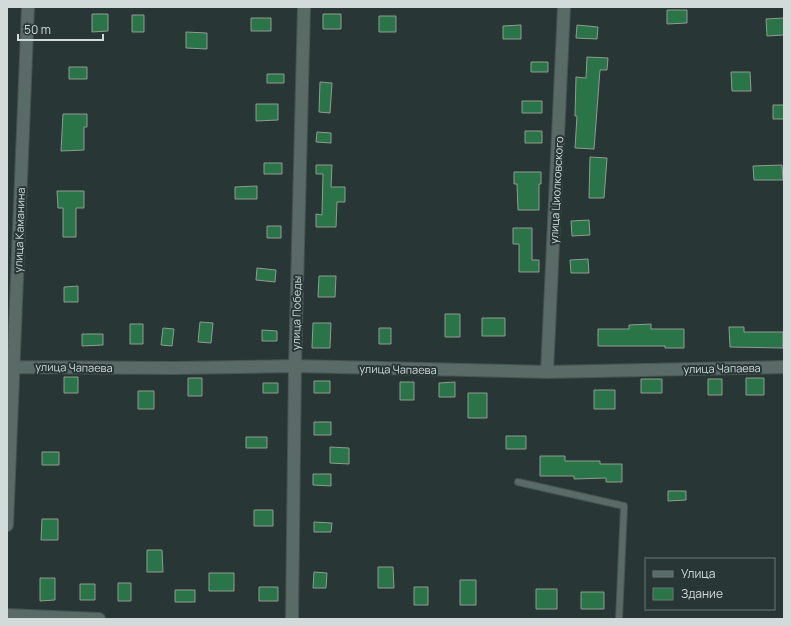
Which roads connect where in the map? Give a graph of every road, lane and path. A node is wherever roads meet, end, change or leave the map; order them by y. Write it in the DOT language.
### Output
graph roads {
  1 [pos="28,7"];
  2 [pos="304,7"];
  3 [pos="564,7"];
  4 [pos="295,366"];
  5 [pos="13,367"];
  6 [pos="784,367"];
  7 [pos="547,372"];
  8 [pos="518,482"];
  9 [pos="7,525"];
  10 [pos="7,615"];
  11 [pos="99,619"];
  12 [pos="292,619"];
  13 [pos="619,619"];
  1 -- 5 [label="street, улица Каманина"];
  2 -- 4 [label="street, улица Победы"];
  3 -- 7 [label="street, улица Циолковского"];
  4 -- 5 [label="street, улица Чапаева"];
  4 -- 7 [label="street, улица Чапаева"];
  4 -- 12 [label="street, улица Победы"];
  5 -- 9 [label="street, улица Каманина"];
  6 -- 7 [label="street, улица Чапаева"];
  8 -- 13 [label="lane"];
  10 -- 11 [label="street"];
}
